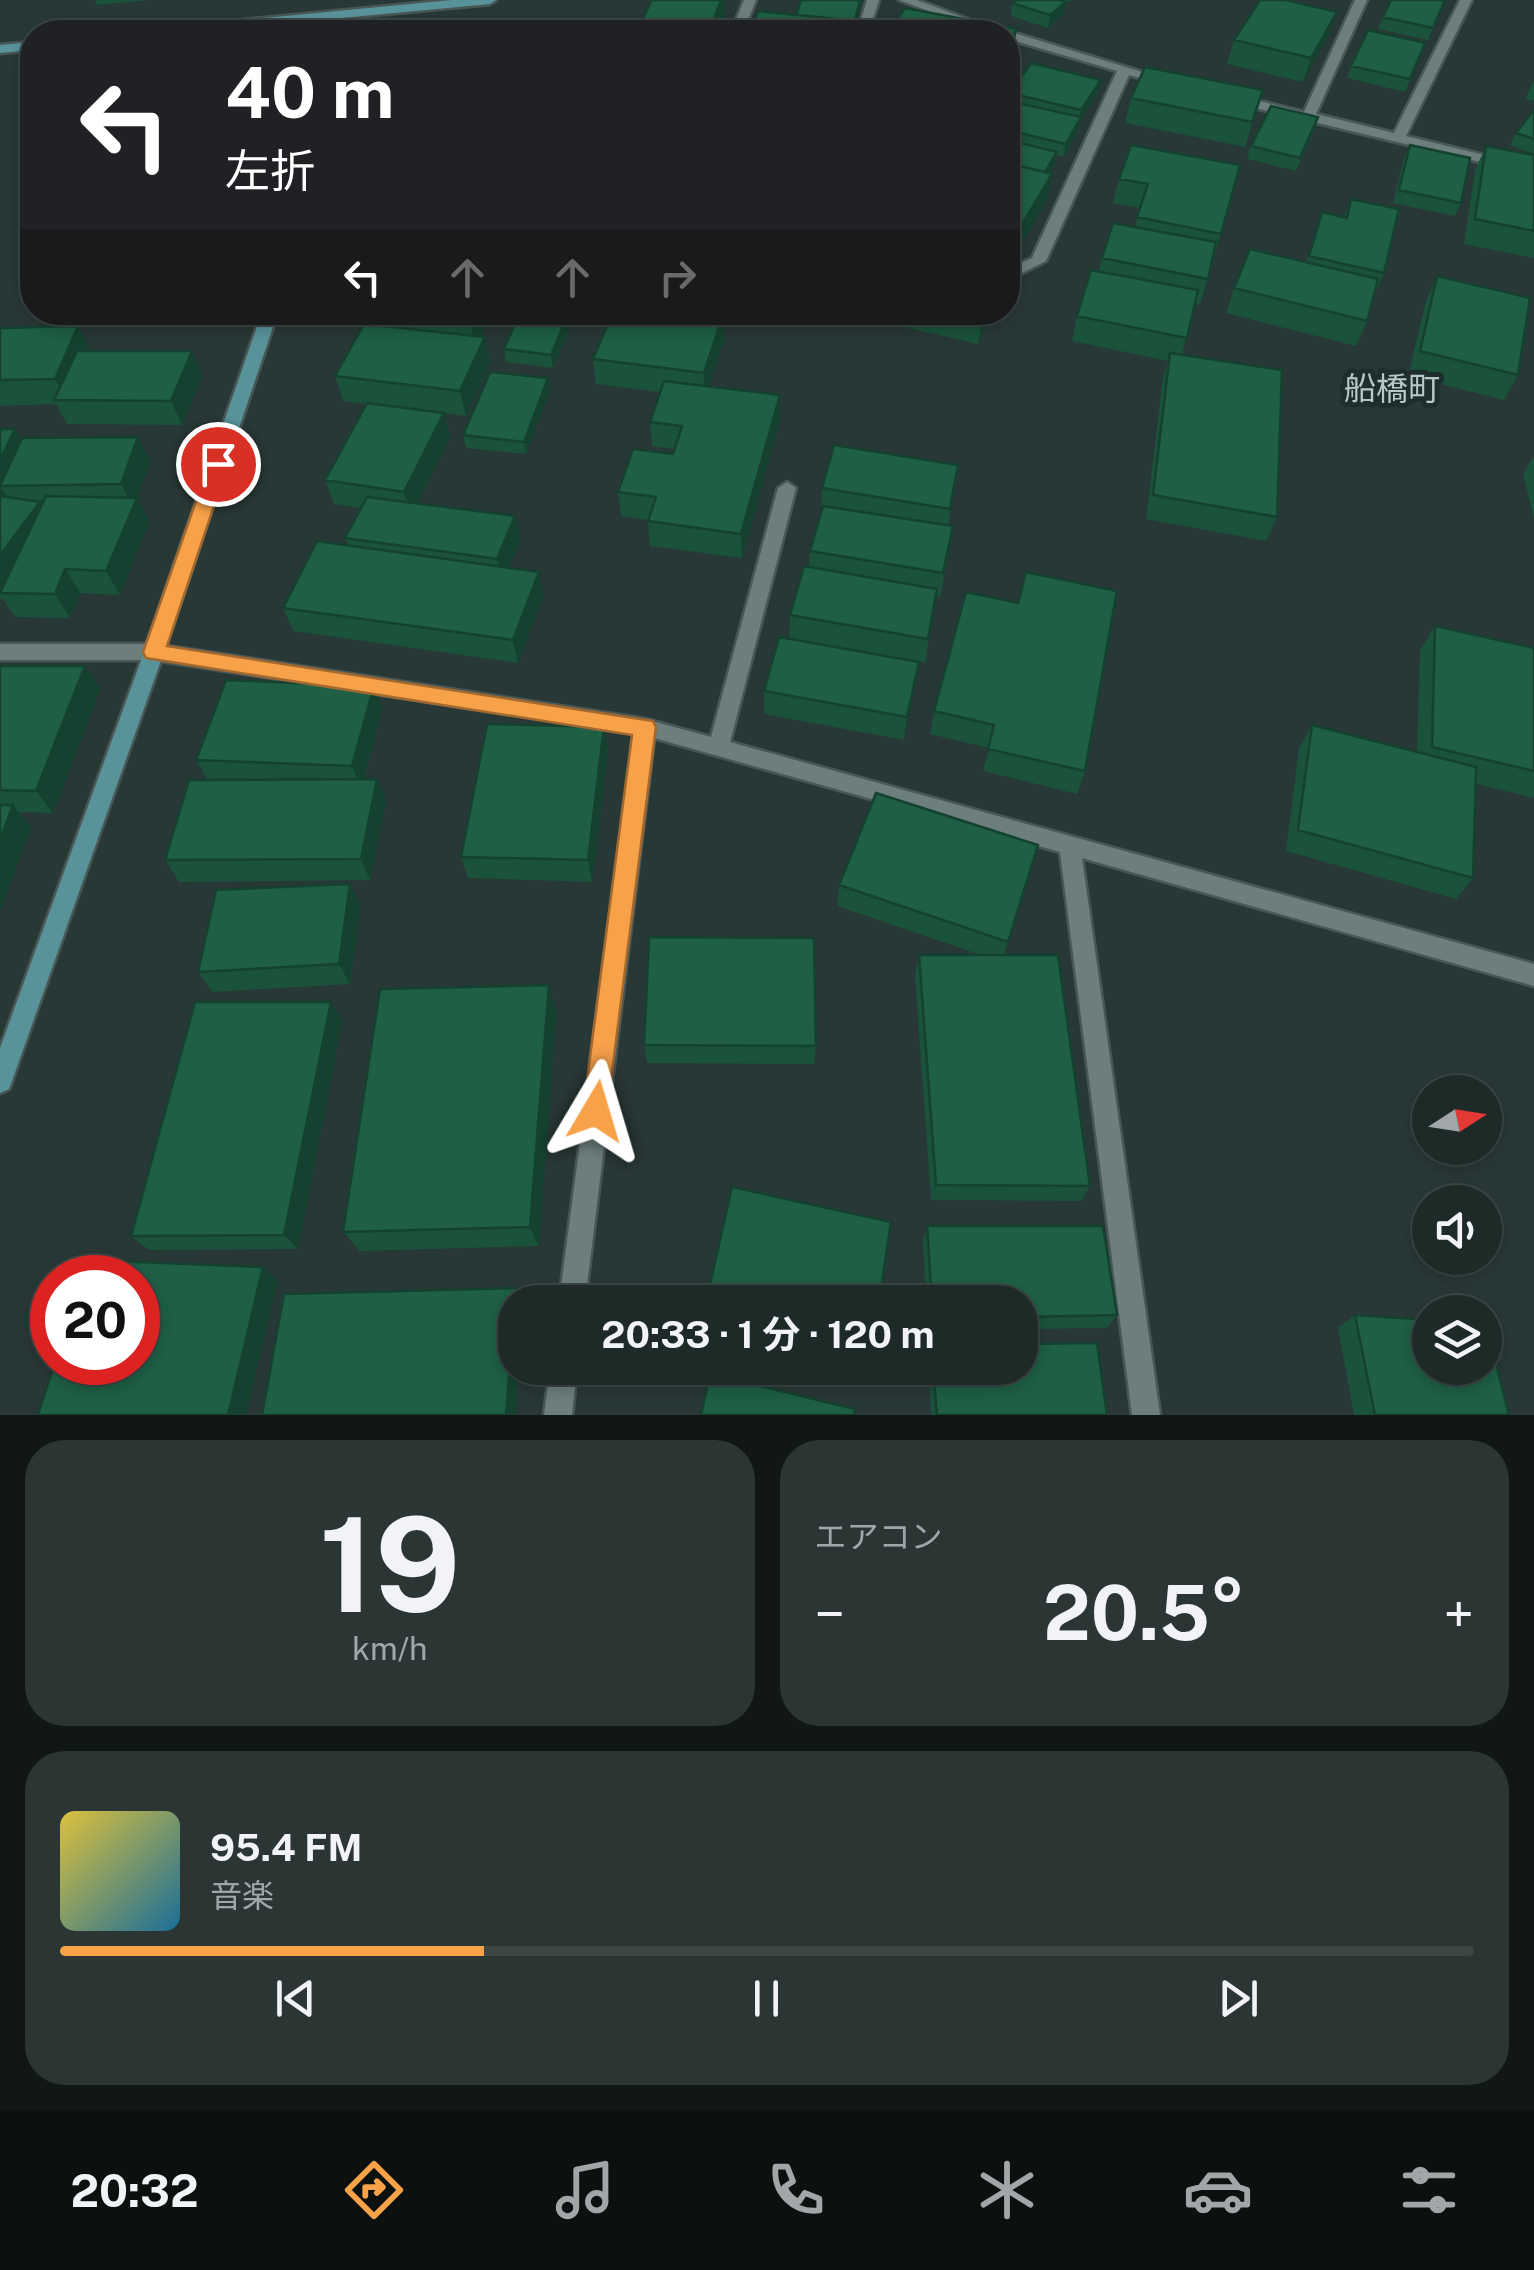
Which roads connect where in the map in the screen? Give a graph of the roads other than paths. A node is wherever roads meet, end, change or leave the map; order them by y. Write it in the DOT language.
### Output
graph roads {
  1 [pos="490,0"];
  2 [pos="905,0"];
  3 [pos="1361,0"];
  4 [pos="1466,0"];
  5 [pos="374,6"];
  6 [pos="259,20"];
  7 [pos="964,20"];
  8 [pos="1020,40"];
  9 [pos="1124,70"];
  10 [pos="1175,84"];
  11 [pos="1226,97"];
  12 [pos="1309,115"];
  13 [pos="1399,136"];
  14 [pos="1534,170"];
  15 [pos="1020,269"];
  16 [pos="266,325"];
  17 [pos="787,488"];
  18 [pos="0,652"];
  19 [pos="154,652"];
  20 [pos="644,727"];
  21 [pos="718,748"];
  22 [pos="1070,847"];
  23 [pos="1534,975"];
  24 [pos="0,1081"];
  25 [pos="574,1285"];
  26 [pos="562,1385"];
  27 [pos="558,1415"];
  28 [pos="1146,1415"];
  1 -- 5 [label="street"];
  2 -- 7 [label="lane"];
  3 -- 12 [label="lane"];
  4 -- 13 [label="lane"];
  5 -- 6 [label="street"];
  8 -- 9 [label="lane"];
  9 -- 10 [label="lane"];
  9 -- 15 [label="lane"];
  11 -- 12 [label="lane"];
  12 -- 13 [label="lane"];
  13 -- 14 [label="lane"];
  16 -- 19 [label="street"];
  17 -- 21 [label="lane"];
  18 -- 19 [label="lane"];
  19 -- 20 [label="lane"];
  19 -- 24 [label="street"];
  20 -- 21 [label="lane"];
  20 -- 25 [label="lane"];
  21 -- 22 [label="lane"];
  22 -- 23 [label="lane"];
  22 -- 28 [label="lane"];
  26 -- 27 [label="lane"];
}
